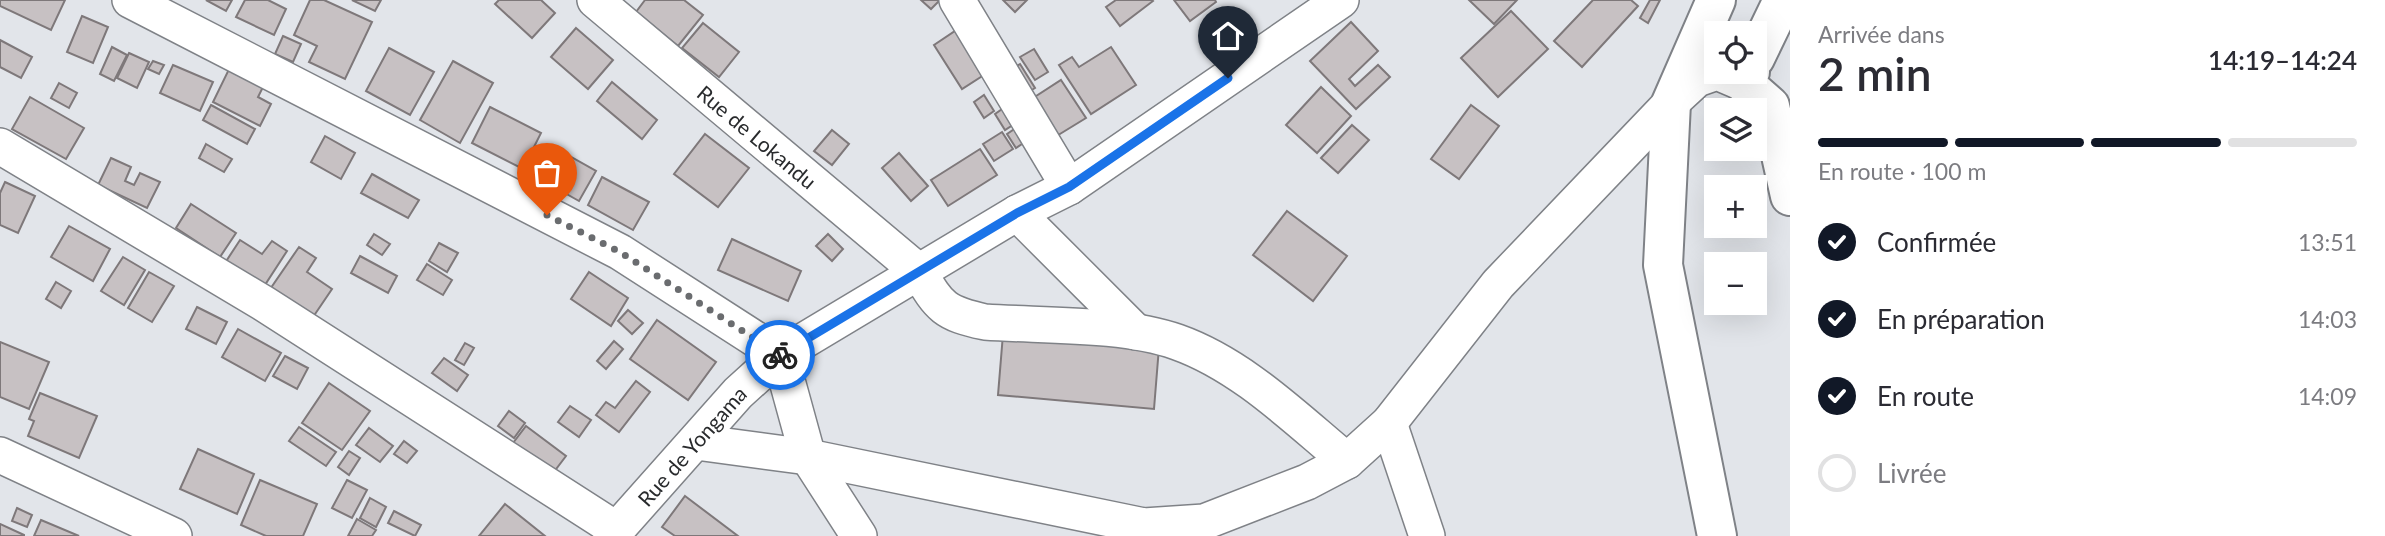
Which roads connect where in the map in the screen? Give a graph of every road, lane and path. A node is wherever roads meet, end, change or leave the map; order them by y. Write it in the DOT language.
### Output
graph roads {
  1 [pos="130,0"];
  2 [pos="595,0"];
  3 [pos="957,0"];
  4 [pos="1341,0"];
  5 [pos="1716,0"];
  6 [pos="1783,0"];
  7 [pos="1767,34"];
  8 [pos="1704,77"];
  9 [pos="1757,84"];
  10 [pos="1671,103"];
  11 [pos="0,146"];
  12 [pos="1069,187"];
  13 [pos="1790,196"];
  14 [pos="1017,213"];
  15 [pos="918,271"];
  16 [pos="1136,332"];
  17 [pos="780,355"];
  18 [pos="1389,423"];
  19 [pos="696,442"];
  20 [pos="0,455"];
  21 [pos="808,457"];
  22 [pos="1347,461"];
  23 [pos="1142,531"];
  24 [pos="614,533"];
  25 [pos="174,536"];
  26 [pos="859,536"];
  27 [pos="1427,536"];
  28 [pos="1717,536"];
  1 -- 17 [label="street"];
  2 -- 15 [label="street, Rue de Lokandu"];
  3 -- 12 [label="street"];
  4 -- 12 [label="street, Rue de Yongama"];
  5 -- 10 [label="main road"];
  6 -- 7 [label="main road"];
  8 -- 10 [label="street"];
  9 -- 13 [label="main road"];
  10 -- 18 [label="street"];
  10 -- 28 [label="main road"];
  11 -- 24 [label="street"];
  12 -- 14 [label="street, Rue de Yongama"];
  14 -- 15 [label="street, Rue de Yongama"];
  14 -- 16 [label="street"];
  15 -- 16 [label="street, Rue de Lokandu"];
  15 -- 17 [label="street, Rue de Yongama"];
  16 -- 22 [label="street, Rue de Lokandu"];
  17 -- 19 [label="street, Rue de Yongama"];
  17 -- 21 [label="street"];
  18 -- 22 [label="street"];
  18 -- 27 [label="street"];
  19 -- 21 [label="street"];
  19 -- 24 [label="street, Rue de Yongama"];
  20 -- 25 [label="street"];
  21 -- 23 [label="street"];
  21 -- 26 [label="street"];
  22 -- 23 [label="street"];
}
